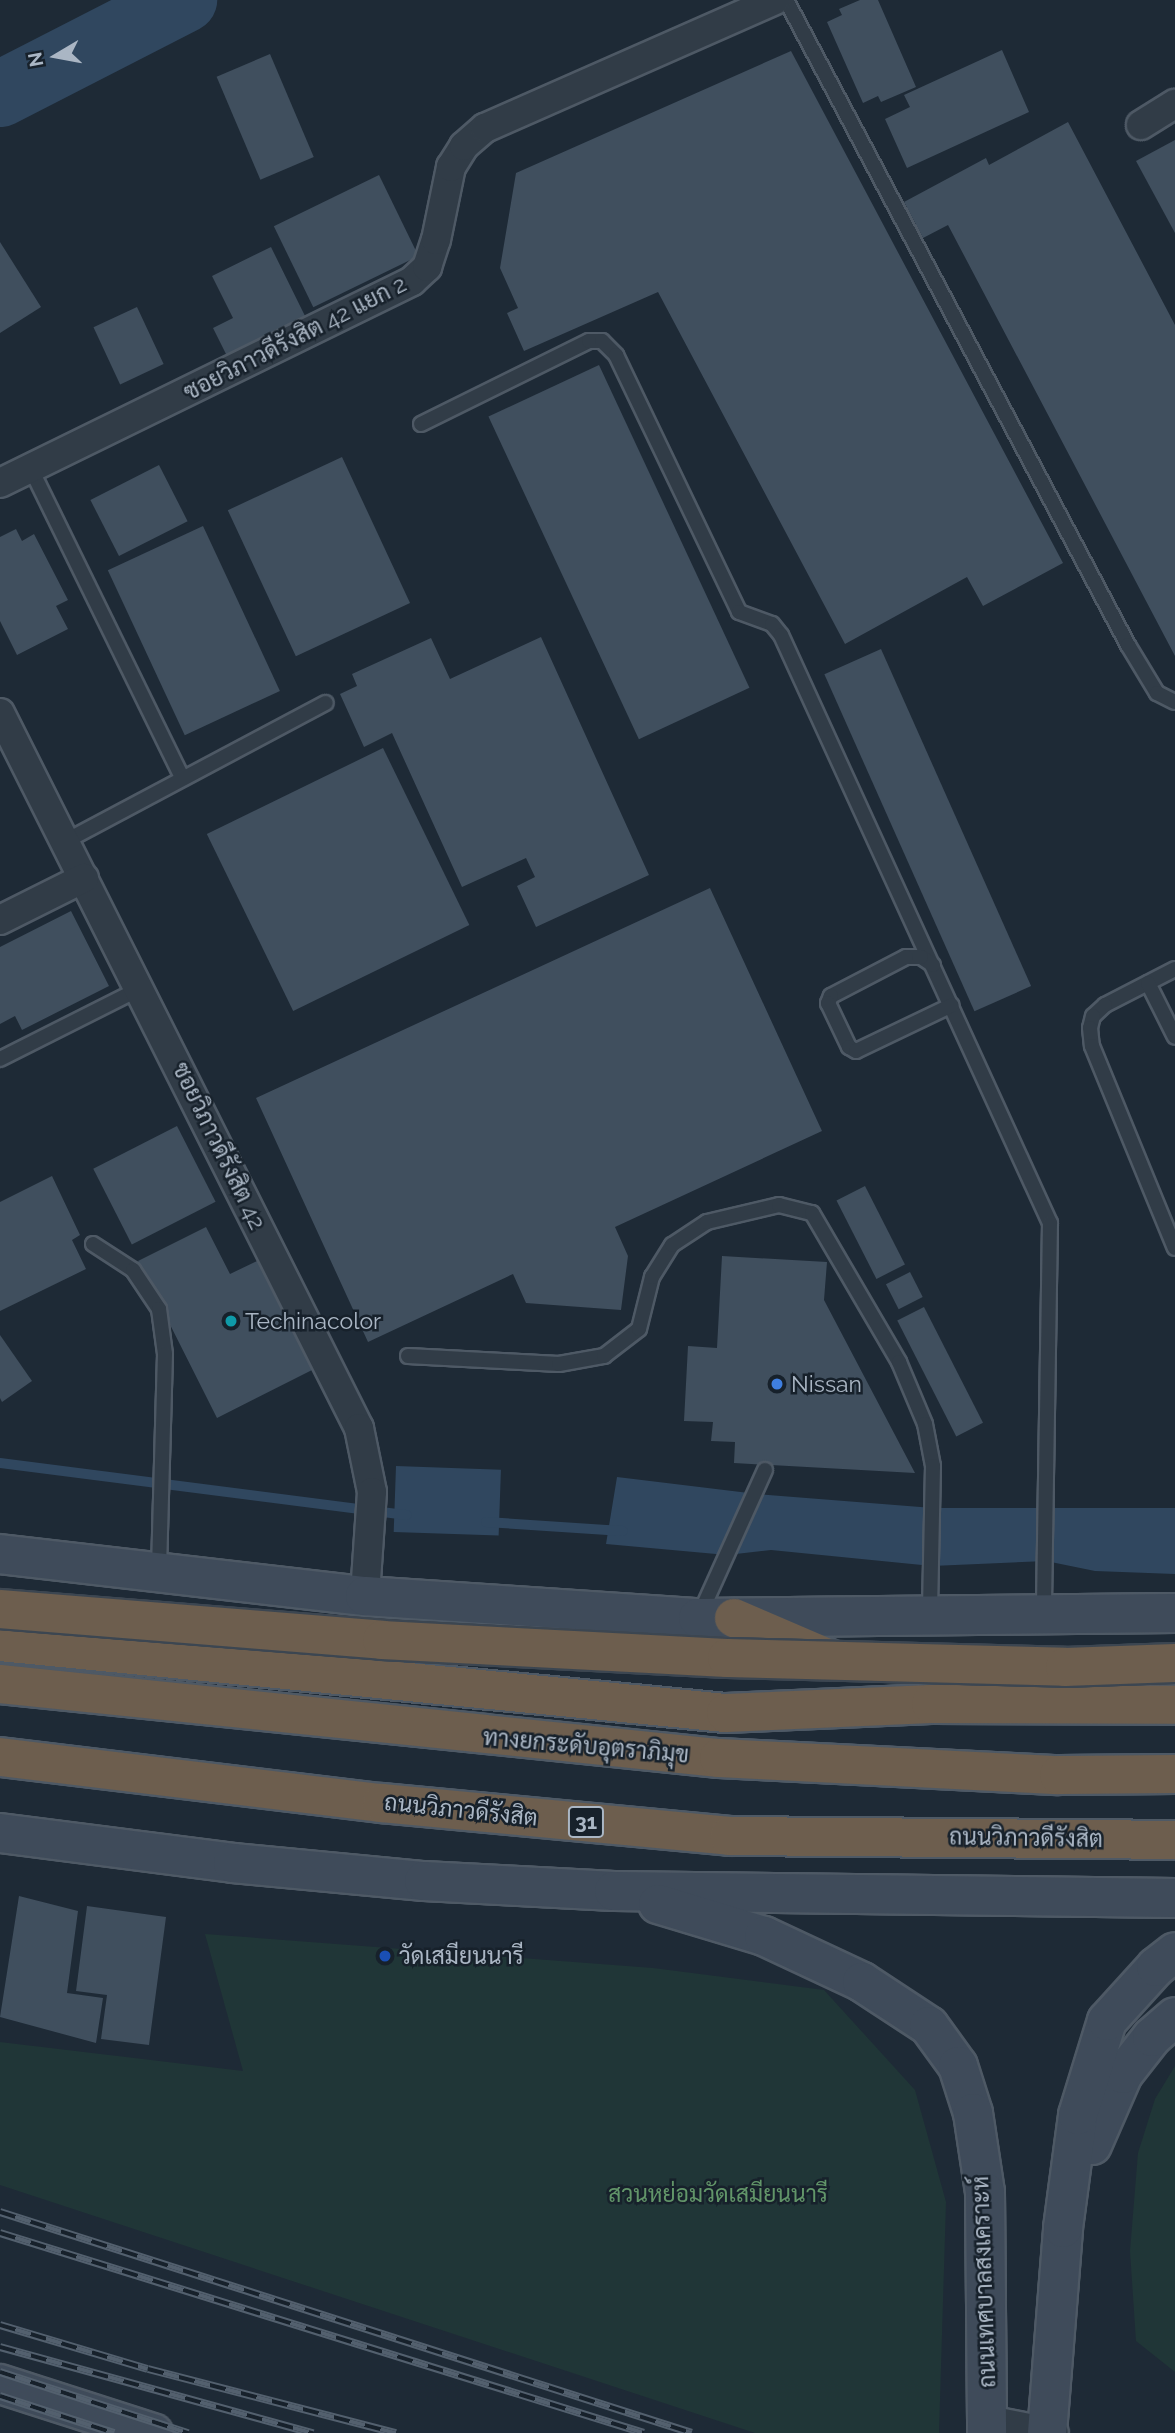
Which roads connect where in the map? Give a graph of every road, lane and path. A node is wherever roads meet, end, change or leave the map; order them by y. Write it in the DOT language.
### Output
graph roads {
  1 [pos="775,0"];
  2 [pos="786,0"];
  3 [pos="1175,104"];
  4 [pos="1141,125"];
  5 [pos="421,424"];
  6 [pos="32,469"];
  7 [pos="0,483"];
  8 [pos="1175,702"];
  9 [pos="326,703"];
  10 [pos="0,713"];
  11 [pos="182,777"];
  12 [pos="66,841"];
  13 [pos="84,878"];
  14 [pos="0,920"];
  15 [pos="933,965"];
  16 [pos="1175,969"];
  17 [pos="1148,983"];
  18 [pos="141,988"];
  19 [pos="952,1005"];
  20 [pos="1175,1037"];
  21 [pos="0,1059"];
  22 [pos="93,1244"];
  23 [pos="1175,1248"];
  24 [pos="408,1356"];
  25 [pos="765,1470"];
  26 [pos="0,1554"];
  27 [pos="159,1574"];
  28 [pos="365,1597"];
  29 [pos="0,1609"];
  30 [pos="1175,1613"];
  31 [pos="929,1616"];
  32 [pos="1044,1616"];
  33 [pos="716,1618"];
  34 [pos="0,1642"];
  35 [pos="1175,1663"];
  36 [pos="0,1684"];
  37 [pos="931,1704"];
  38 [pos="1175,1705"];
  39 [pos="0,1741"];
  40 [pos="0,1757"];
  41 [pos="1175,1774"];
  42 [pos="1171,1831"];
  43 [pos="0,1833"];
  44 [pos="614,1891"];
  45 [pos="1175,1898"];
  46 [pos="1175,1952"];
  47 [pos="1175,2017"];
  48 [pos="1063,2228"];
  49 [pos="0,2384"];
  50 [pos="987,2427"];
  51 [pos="1049,2432"];
  52 [pos="153,2433"];
  1 -- 6 [label="street, ซอยวิภาวดีรังสิต 42 แยก 2"];
  2 -- 8 [label="lane"];
  3 -- 4 [label="street"];
  5 -- 15 [label="lane"];
  6 -- 7 [label="street, ซอยวิภาวดีรังสิต 42 แยก 2"];
  6 -- 11 [label="lane"];
  9 -- 11 [label="lane"];
  10 -- 12 [label="street, ซอยวิภาวดีรังสิต 42"];
  11 -- 12 [label="lane"];
  12 -- 13 [label="street, ซอยวิภาวดีรังสิต 42"];
  13 -- 14 [label="street"];
  13 -- 18 [label="street, ซอยวิภาวดีรังสิต 42"];
  15 -- 19 [label="lane"];
  15 -- 19 [label="lane"];
  16 -- 17 [label="lane"];
  17 -- 20 [label="lane"];
  17 -- 23 [label="lane"];
  18 -- 21 [label="lane"];
  18 -- 28 [label="street, ซอยวิภาวดีรังสิต 42"];
  19 -- 32 [label="lane"];
  22 -- 27 [label="lane"];
  24 -- 31 [label="lane"];
  25 -- 33 [label="lane"];
  26 -- 27 [label="main road"];
  27 -- 28 [label="main road"];
  28 -- 33 [label="main road"];
  29 -- 35 [label="highway, bridge"];
  30 -- 32 [label="main road"];
  31 -- 32 [label="main road"];
  31 -- 33 [label="main road"];
  33 -- 37 [label="highway"];
  34 -- 37 [label="highway"];
  36 -- 41 [label="highway, ทางยกระดับอุตราภิมุข"];
  37 -- 38 [label="highway"];
  39 -- 42 [label="highway, 31"];
  40 -- 42 [label="highway, ถนนวิภาวดีรังสิต / 31"];
  43 -- 44 [label="main road"];
  44 -- 45 [label="main road"];
  44 -- 50 [label="main road, ถนนเทศบาลสงเคราะห์"];
  46 -- 48 [label="main road"];
  47 -- 48 [label="main road"];
  48 -- 51 [label="main road"];
  49 -- 52 [label="main road"];
  50 -- 51 [label="street"];
}
